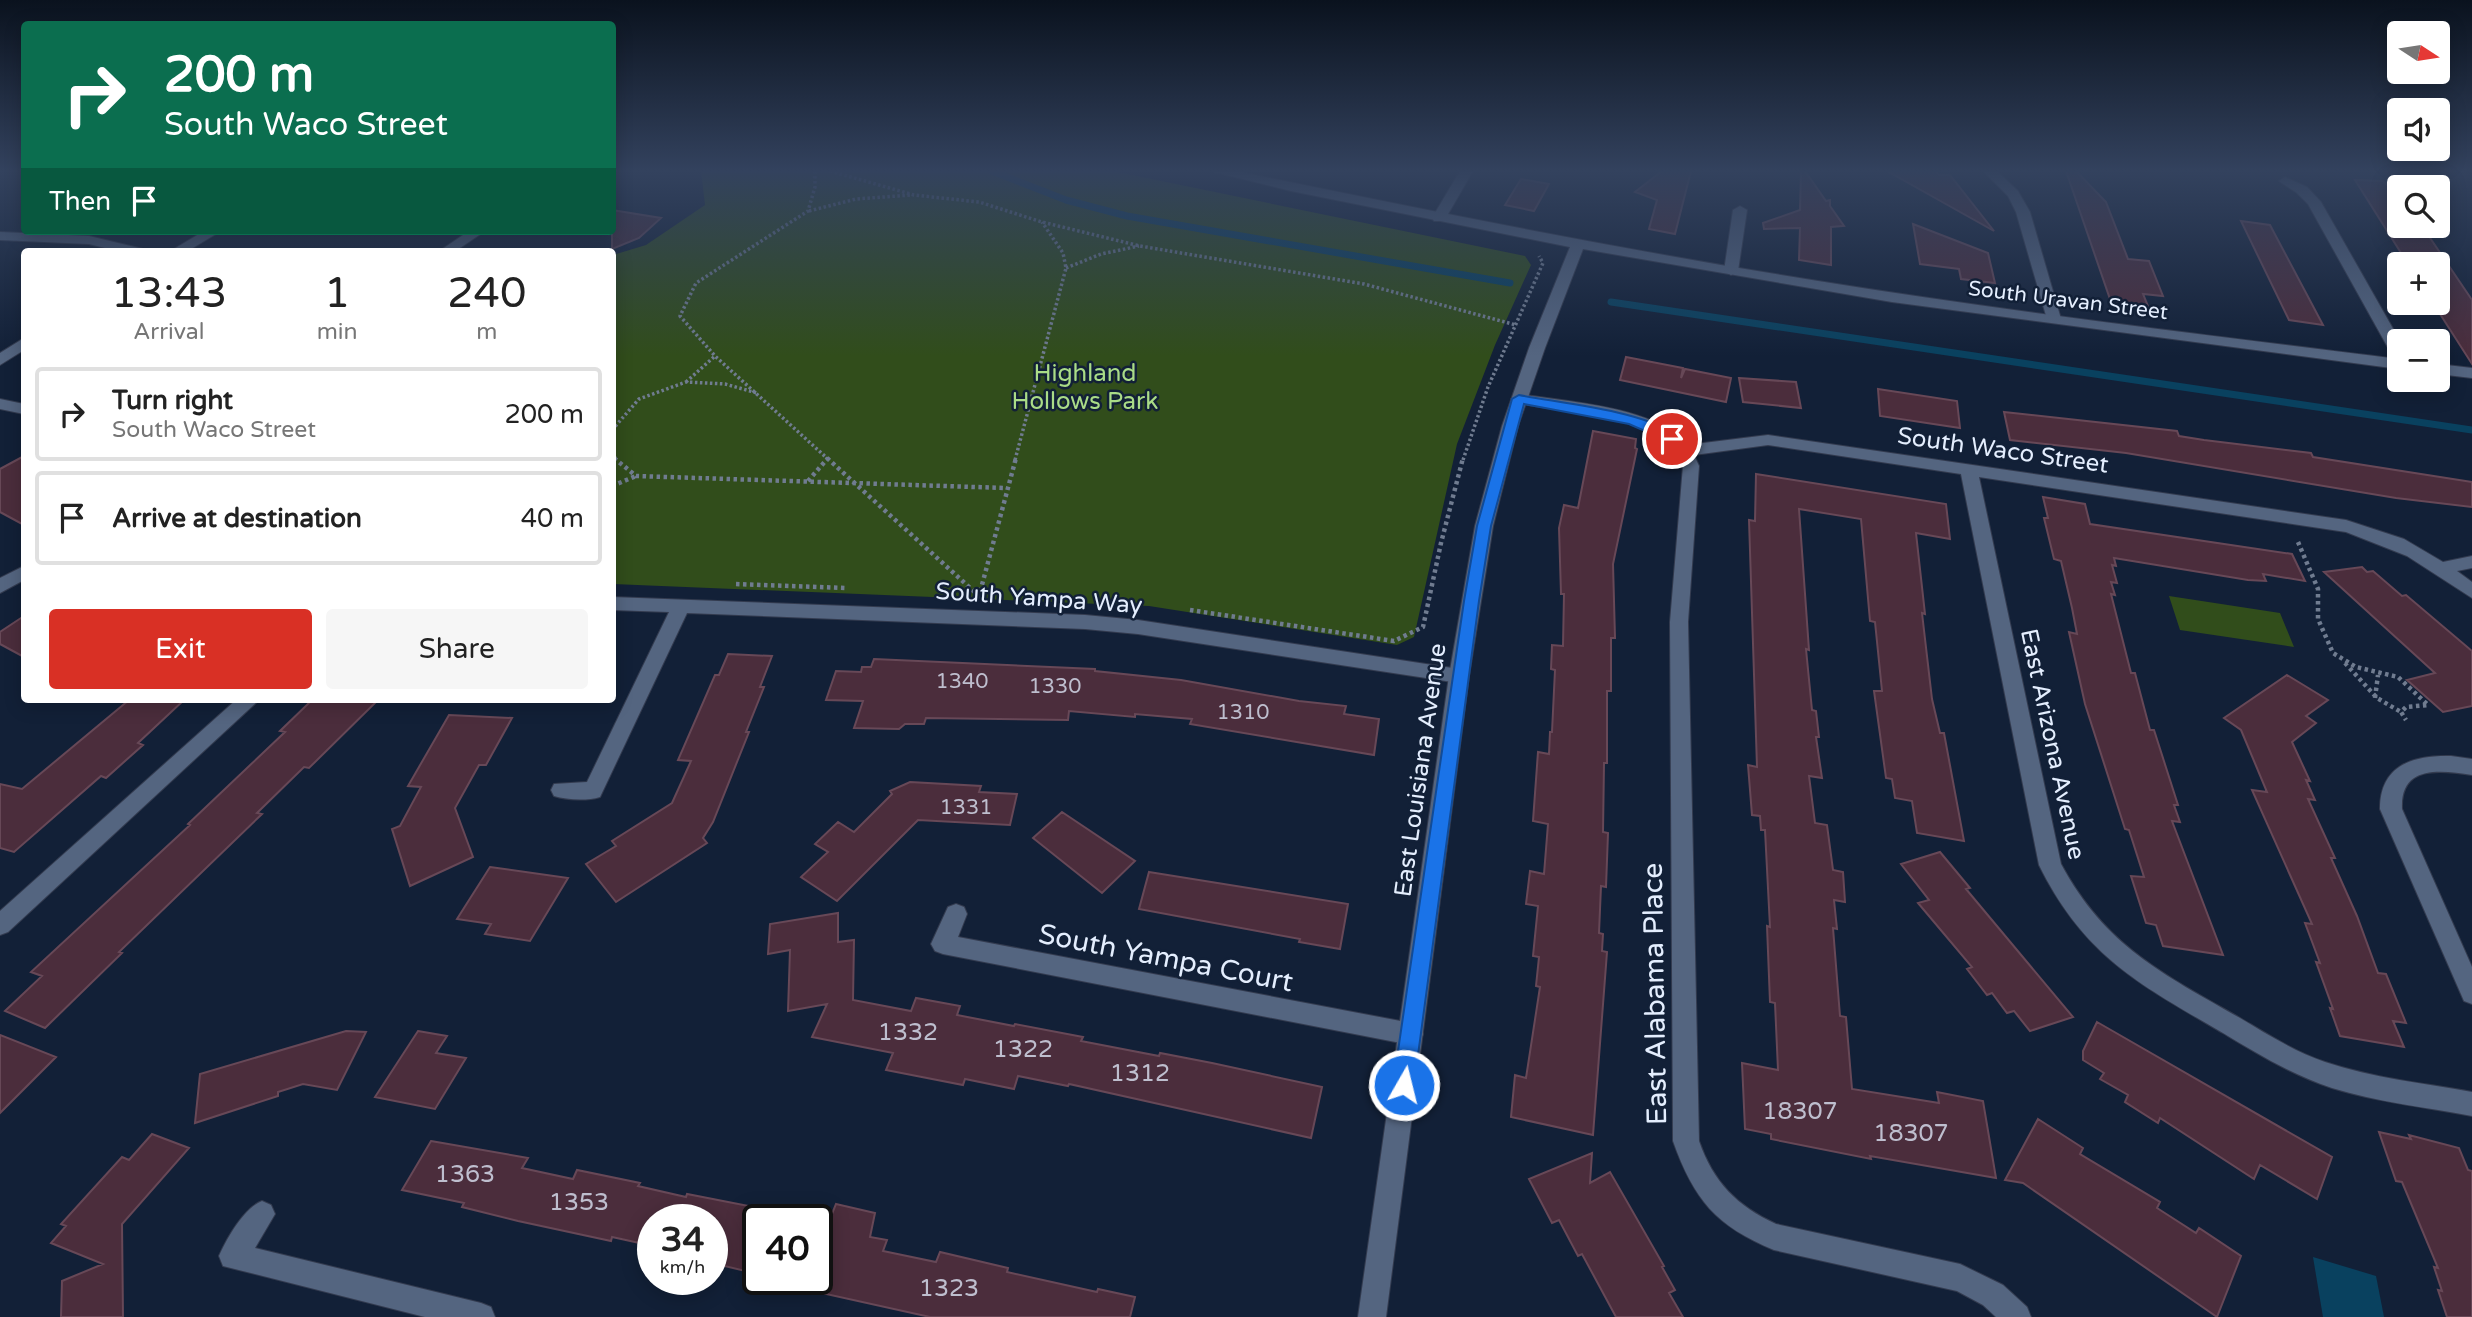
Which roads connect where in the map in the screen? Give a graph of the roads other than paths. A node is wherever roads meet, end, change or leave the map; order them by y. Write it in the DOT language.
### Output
graph roads {
  1 [pos="1514,232"];
  2 [pos="1737,232"];
  3 [pos="2030,232"];
  4 [pos="2331,232"];
  5 [pos="207,235"];
  6 [pos="472,235"];
  7 [pos="0,236"];
  8 [pos="1578,245"];
  9 [pos="122,248"];
  10 [pos="183,248"];
  11 [pos="451,248"];
  12 [pos="1731,271"];
  13 [pos="2054,319"];
  14 [pos="2387,332"];
  15 [pos="21,345"];
  16 [pos="0,360"];
  17 [pos="2387,362"];
  18 [pos="2450,370"];
  19 [pos="2472,373"];
  20 [pos="1519,399"];
  21 [pos="0,404"];
  22 [pos="21,408"];
  23 [pos="1684,452"];
  24 [pos="1969,470"];
  25 [pos="2472,562"];
  26 [pos="2443,568"];
  27 [pos="21,574"];
  28 [pos="0,587"];
  29 [pos="2472,592"];
  30 [pos="616,603"];
  31 [pos="681,606"];
  32 [pos="1459,676"];
  33 [pos="245,703"];
  34 [pos="2472,767"];
  35 [pos="561,790"];
  36 [pos="956,914"];
  37 [pos="0,925"];
  38 [pos="2472,993"];
  39 [pos="1411,1034"];
  40 [pos="2472,1104"];
  41 [pos="262,1214"];
  42 [pos="481,1317"];
  43 [pos="1372,1317"];
  44 [pos="2017,1317"];
  1 -- 8 [label="street, South Uravan Street"];
  2 -- 12 [label="street"];
  3 -- 13 [label="street"];
  4 -- 14 [label="street"];
  5 -- 10 [label="street"];
  6 -- 11 [label="street"];
  7 -- 9 [label="street"];
  8 -- 12 [label="street, South Uravan Street"];
  8 -- 20 [label="street, East Louisiana Avenue"];
  12 -- 13 [label="street, South Uravan Street"];
  13 -- 17 [label="street, South Uravan Street"];
  15 -- 16 [label="street"];
  18 -- 19 [label="street"];
  20 -- 23 [label="street"];
  20 -- 32 [label="street, East Louisiana Avenue"];
  21 -- 22 [label="street"];
  23 -- 24 [label="street, South Waco Street"];
  23 -- 44 [label="street, East Alabama Place"];
  24 -- 26 [label="street, South Waco Street"];
  24 -- 40 [label="street, East Arizona Avenue"];
  25 -- 26 [label="street"];
  26 -- 29 [label="street, South Waco Street"];
  27 -- 28 [label="street"];
  30 -- 31 [label="street, South Yampa Way"];
  31 -- 32 [label="street, South Yampa Way"];
  31 -- 35 [label="street"];
  32 -- 39 [label="street, East Louisiana Avenue"];
  33 -- 37 [label="street"];
  34 -- 38 [label="street"];
  36 -- 39 [label="street, South Yampa Court"];
  39 -- 43 [label="street, East Louisiana Avenue"];
  41 -- 42 [label="street"];
}
